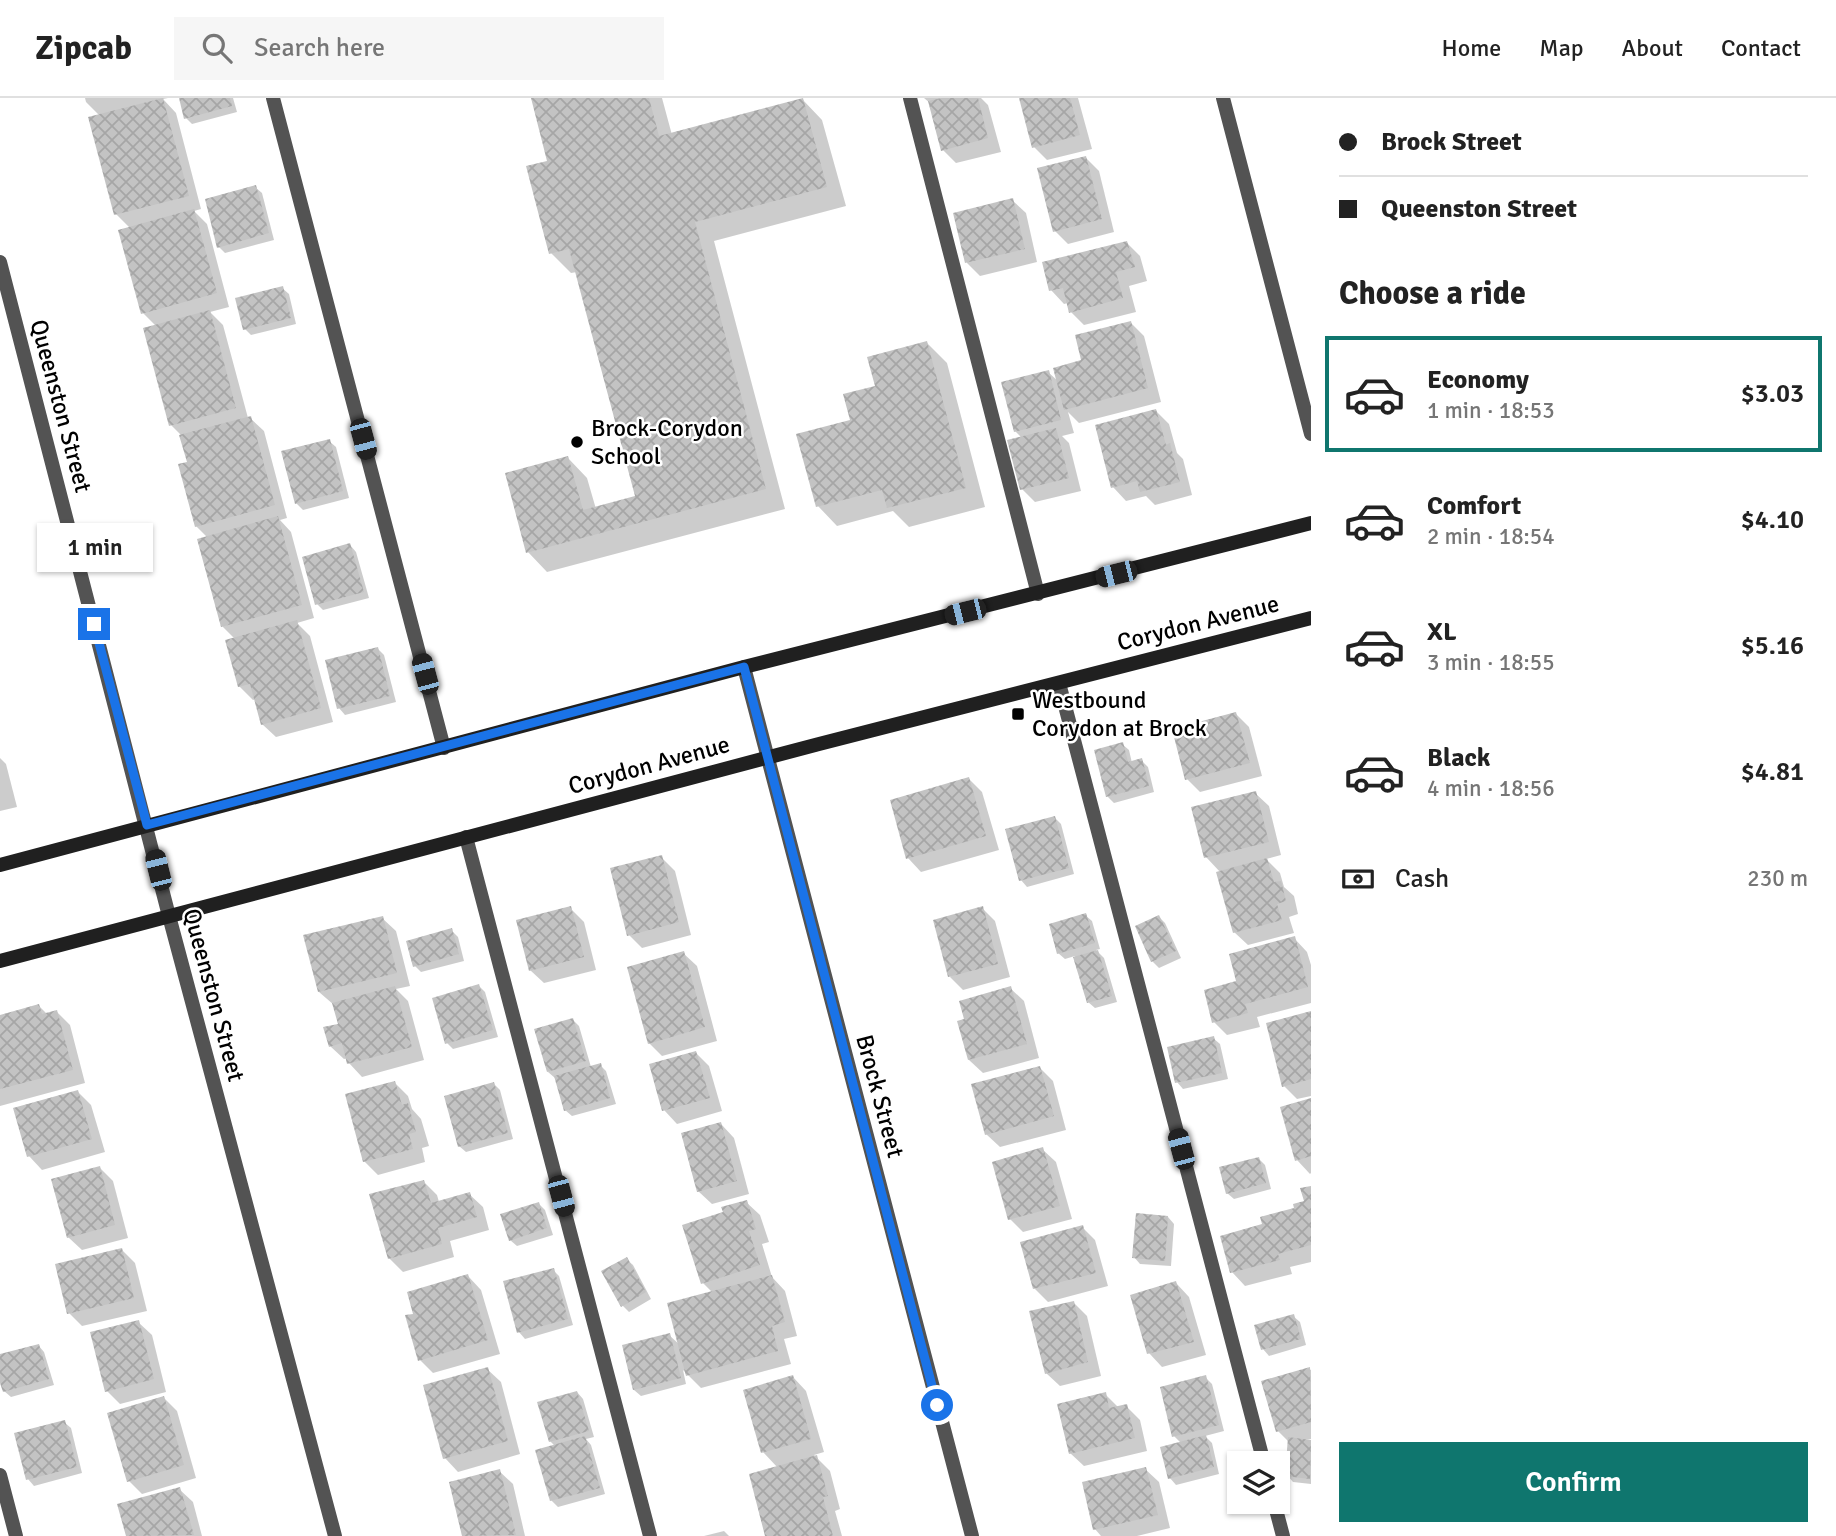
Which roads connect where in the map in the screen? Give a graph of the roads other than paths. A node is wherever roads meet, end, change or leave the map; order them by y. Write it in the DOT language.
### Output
graph roads {
  1 [pos="274,98"];
  2 [pos="910,98"];
  3 [pos="1223,98"];
  4 [pos="0,262"];
  5 [pos="1311,434"];
  6 [pos="1311,523"];
  7 [pos="1038,594"];
  8 [pos="1311,618"];
  9 [pos="744,667"];
  10 [pos="1059,683"];
  11 [pos="444,747"];
  12 [pos="768,757"];
  13 [pos="147,825"];
  14 [pos="466,837"];
  15 [pos="0,864"];
  16 [pos="169,916"];
  17 [pos="0,961"];
  18 [pos="1261,1451"];
  19 [pos="0,1475"];
  20 [pos="1277,1514"];
  21 [pos="16,1536"];
  22 [pos="335,1536"];
  23 [pos="650,1536"];
  24 [pos="972,1536"];
  25 [pos="1283,1536"];
  1 -- 11 [label="street"];
  2 -- 7 [label="street"];
  3 -- 5 [label="street"];
  4 -- 13 [label="street, Queenston Street"];
  6 -- 7 [label="main road"];
  7 -- 9 [label="main road"];
  8 -- 10 [label="main road, Corydon Avenue"];
  9 -- 11 [label="main road"];
  9 -- 12 [label="street, Brock Street"];
  10 -- 12 [label="main road, Corydon Avenue"];
  10 -- 18 [label="street"];
  11 -- 13 [label="main road"];
  12 -- 14 [label="main road, Corydon Avenue"];
  12 -- 24 [label="street, Brock Street"];
  13 -- 15 [label="main road"];
  13 -- 16 [label="street, Queenston Street"];
  14 -- 16 [label="main road, Corydon Avenue"];
  14 -- 23 [label="street"];
  16 -- 17 [label="main road, Corydon Avenue"];
  16 -- 22 [label="street, Queenston Street"];
  19 -- 21 [label="street"];
  20 -- 25 [label="street"];
}
